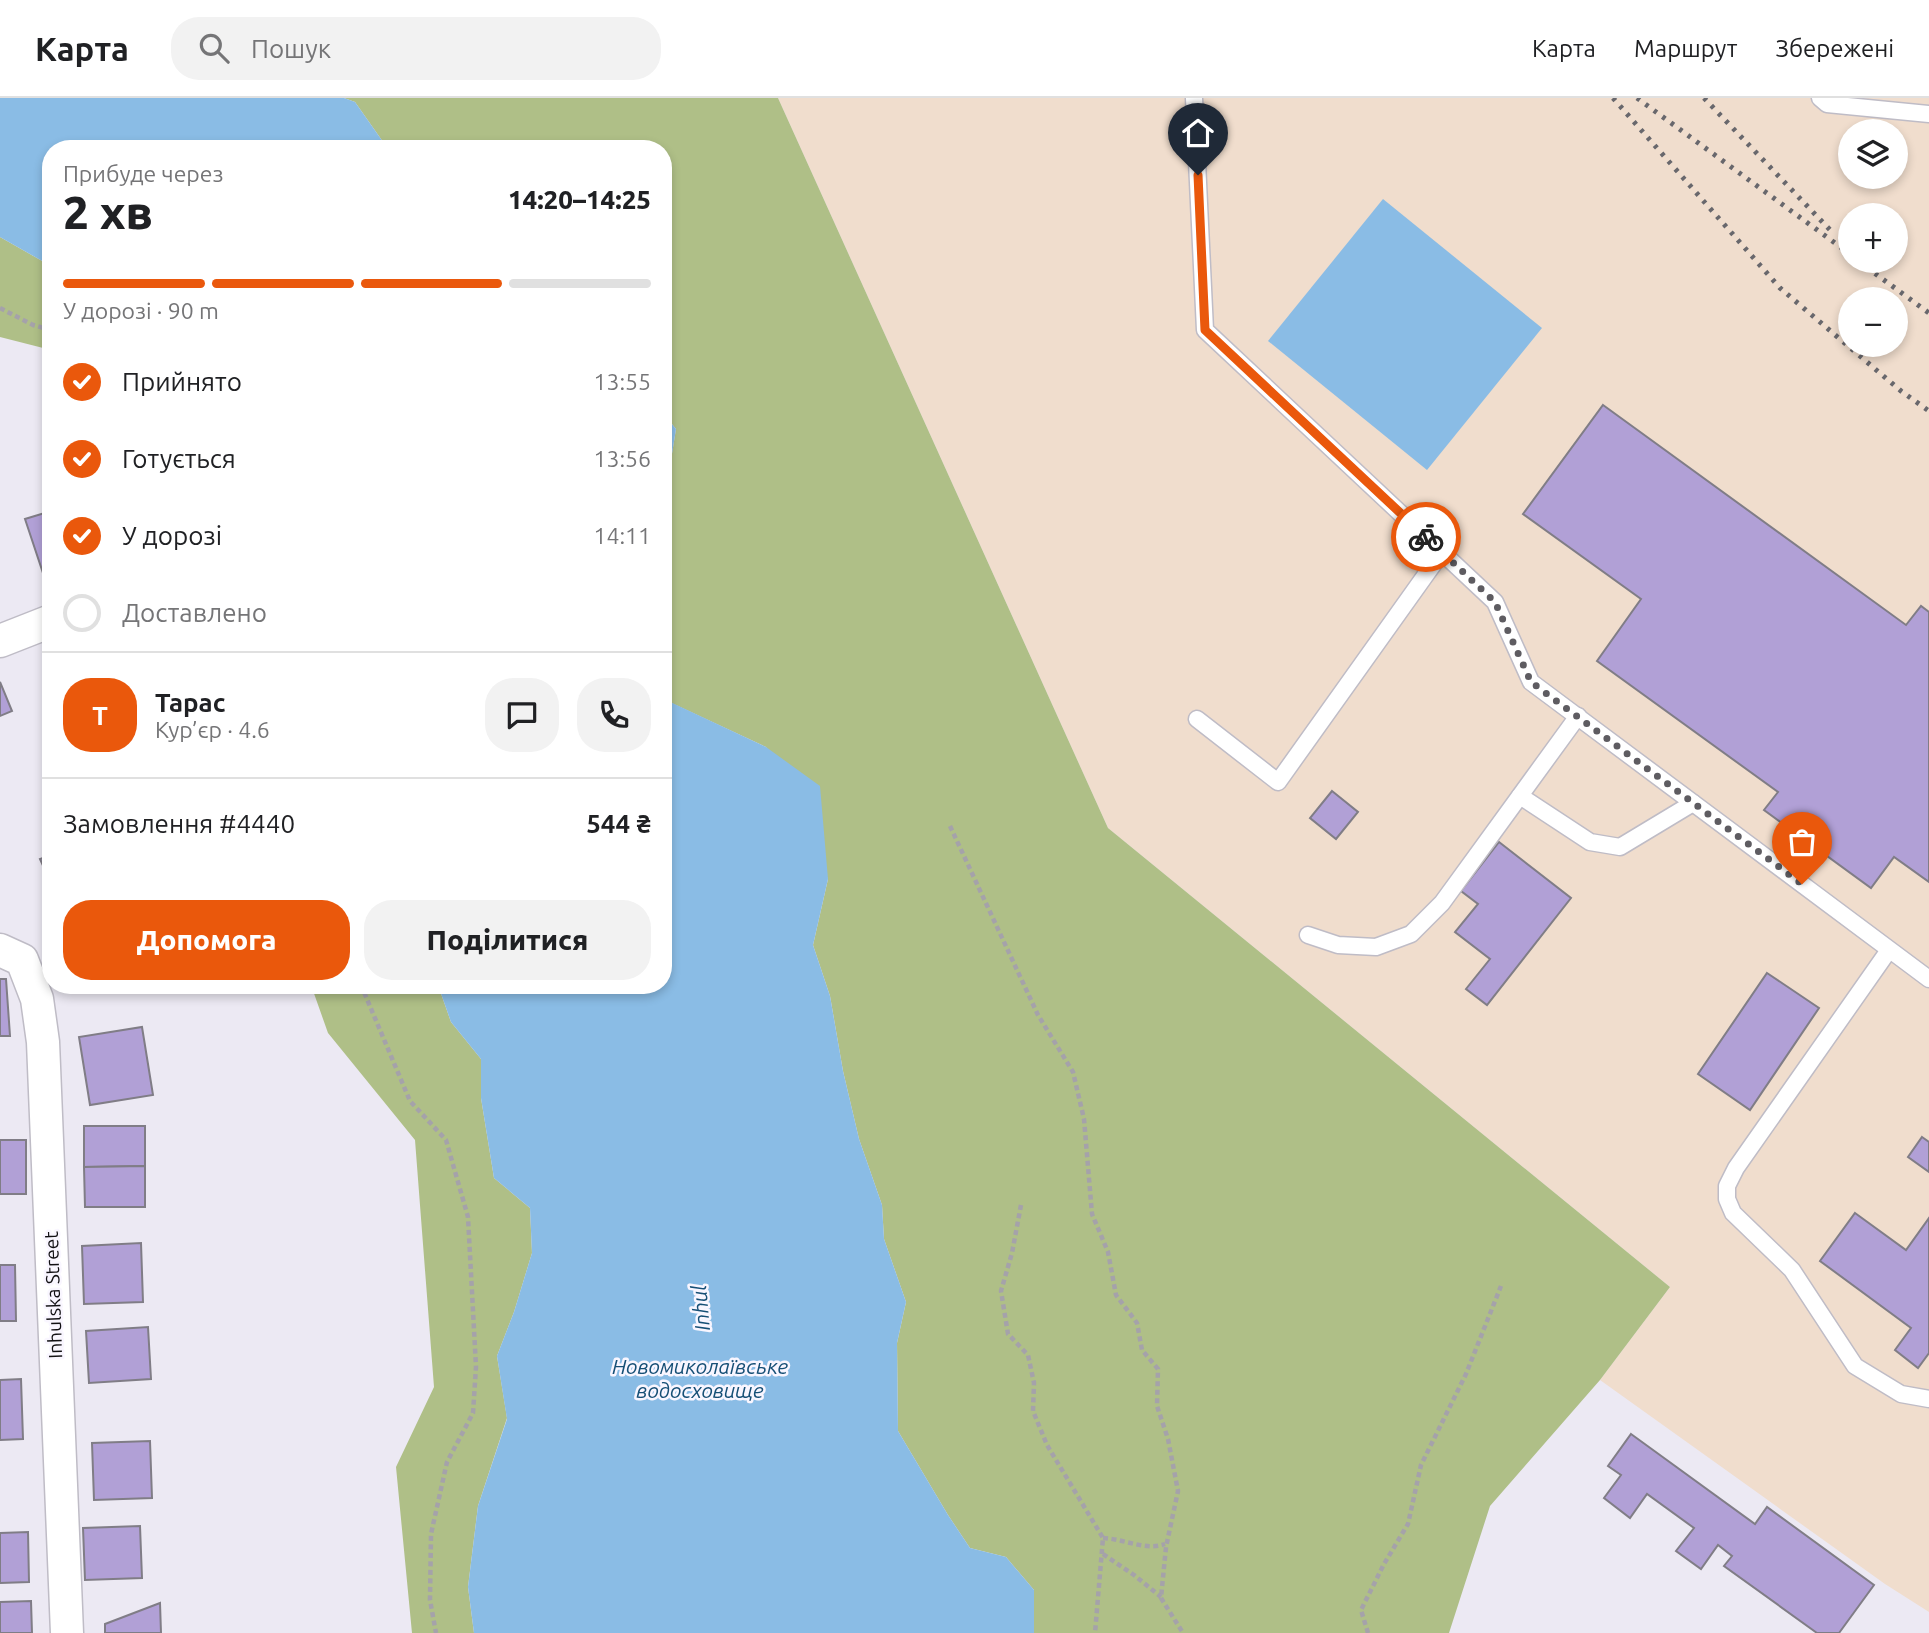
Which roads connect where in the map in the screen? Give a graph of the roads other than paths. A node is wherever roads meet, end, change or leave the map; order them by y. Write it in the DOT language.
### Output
graph roads {
  1 [pos="1194,98"];
  2 [pos="1820,98"];
  3 [pos="1929,114"];
  4 [pos="1442,552"];
  5 [pos="42,625"];
  6 [pos="0,641"];
  7 [pos="1578,716"];
  8 [pos="1197,719"];
  9 [pos="1520,796"];
  10 [pos="1693,803"];
  11 [pos="1308,934"];
  12 [pos="1889,950"];
  13 [pos="11,955"];
  14 [pos="1929,979"];
  15 [pos="1929,1399"];
  16 [pos="66,1633"];
  1 -- 4 [label="lane"];
  2 -- 3 [label="lane"];
  4 -- 7 [label="lane"];
  4 -- 8 [label="lane"];
  5 -- 6 [label="street"];
  7 -- 9 [label="lane"];
  7 -- 10 [label="lane"];
  9 -- 10 [label="lane"];
  9 -- 11 [label="lane"];
  10 -- 12 [label="lane"];
  12 -- 14 [label="lane"];
  12 -- 15 [label="lane"];
  13 -- 16 [label="street, Inhulska Street"];
}
